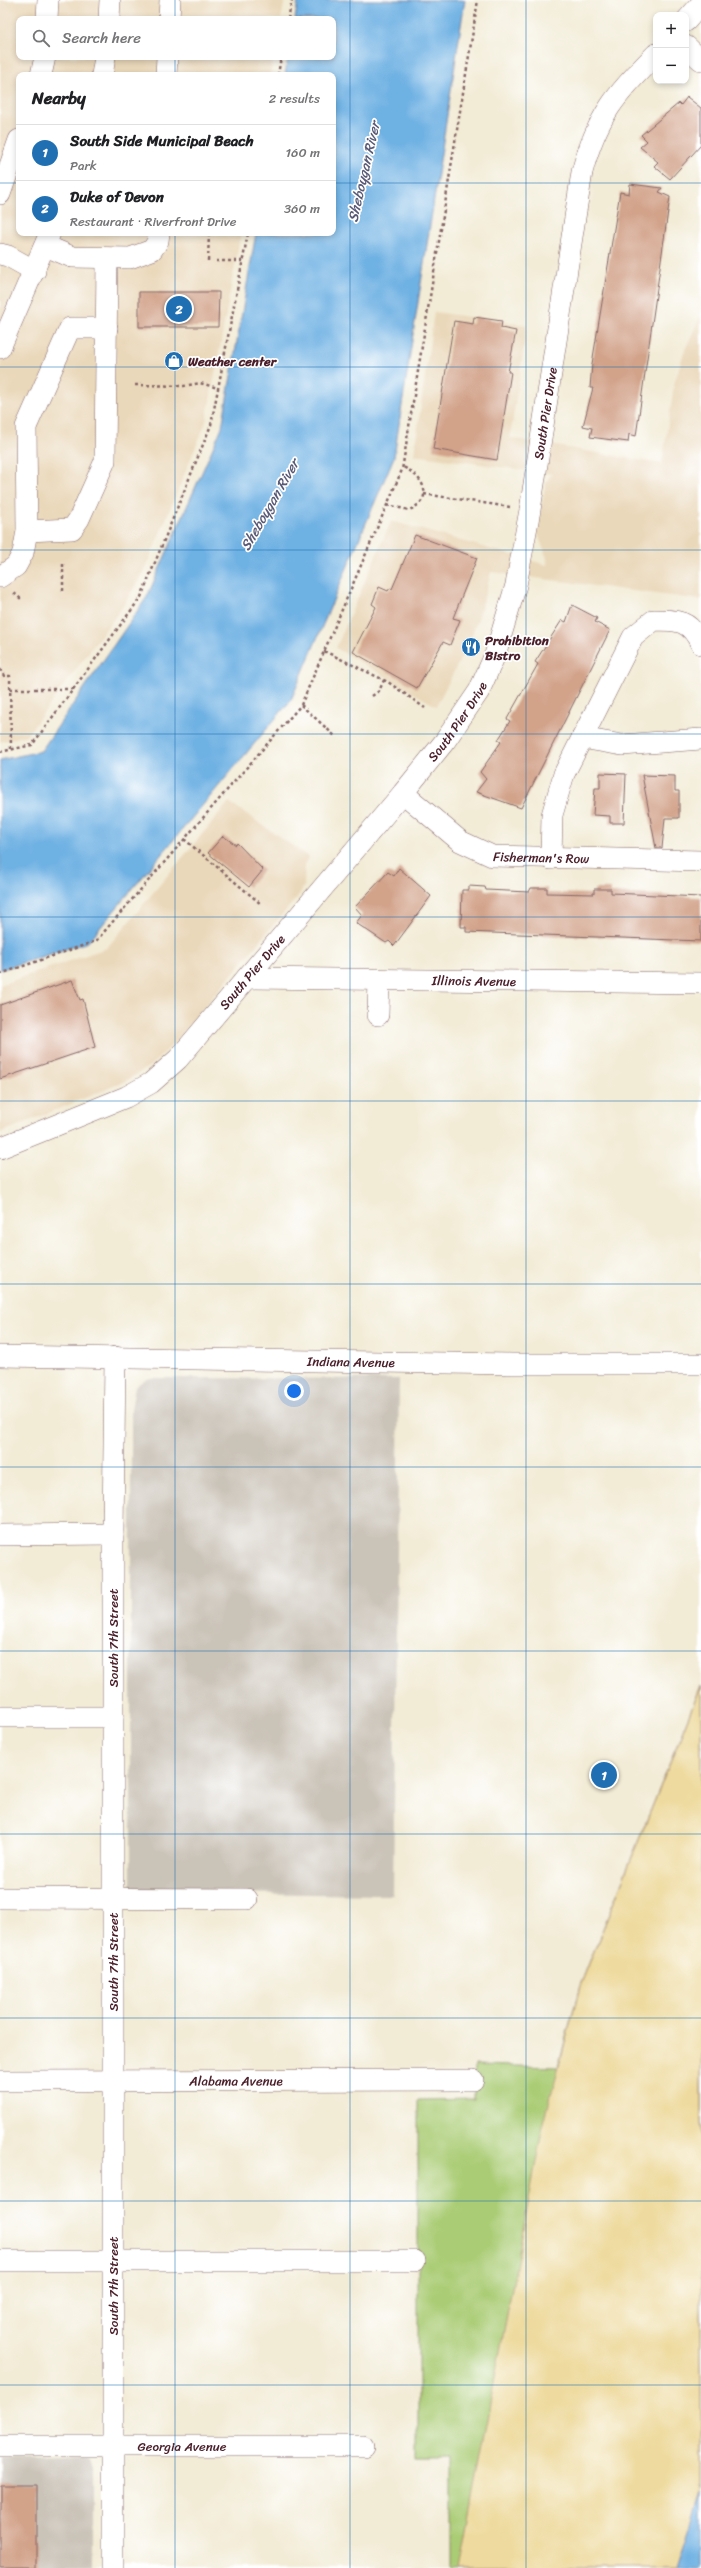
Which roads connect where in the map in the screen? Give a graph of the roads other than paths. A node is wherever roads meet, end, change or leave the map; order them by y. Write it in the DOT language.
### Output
graph roads {
  1 [pos="48,0"];
  2 [pos="110,0"];
  3 [pos="170,0"];
  4 [pos="701,4"];
  5 [pos="47,16"];
  6 [pos="110,16"];
  7 [pos="169,16"];
  8 [pos="689,18"];
  9 [pos="688,48"];
  10 [pos="653,57"];
  11 [pos="44,60"];
  12 [pos="104,60"];
  13 [pos="167,60"];
  14 [pos="701,60"];
  15 [pos="42,72"];
  16 [pos="102,72"];
  17 [pos="166,72"];
  18 [pos="16,149"];
  19 [pos="0,194"];
  20 [pos="158,236"];
  21 [pos="48,239"];
  22 [pos="0,254"];
  23 [pos="107,258"];
  24 [pos="35,270"];
  25 [pos="106,328"];
  26 [pos="0,348"];
  27 [pos="27,531"];
  28 [pos="0,577"];
  29 [pos="701,644"];
  30 [pos="582,738"];
  31 [pos="701,739"];
  32 [pos="403,793"];
  33 [pos="551,859"];
  34 [pos="701,861"];
  35 [pos="247,978"];
  36 [pos="379,980"];
  37 [pos="701,983"];
  38 [pos="378,1015"];
  39 [pos="0,1148"];
  40 [pos="0,1356"];
  41 [pos="115,1357"];
  42 [pos="701,1364"];
  43 [pos="112,1534"];
  44 [pos="0,1535"];
  45 [pos="0,1717"];
  46 [pos="112,1717"];
  47 [pos="0,1898"];
  48 [pos="112,1898"];
  49 [pos="247,1899"];
  50 [pos="473,2080"];
  51 [pos="0,2081"];
  52 [pos="113,2081"];
  53 [pos="113,2260"];
  54 [pos="0,2261"];
  55 [pos="415,2261"];
  56 [pos="0,2446"];
  57 [pos="113,2446"];
  58 [pos="364,2446"];
  59 [pos="113,2568"];
  1 -- 5 [label="street"];
  2 -- 6 [label="street"];
  3 -- 7 [label="street"];
  4 -- 8 [label="street"];
  9 -- 14 [label="street"];
  10 -- 32 [label="street, South Pier Drive"];
  11 -- 15 [label="street"];
  12 -- 16 [label="street"];
  13 -- 17 [label="street"];
  18 -- 19 [label="street"];
  20 -- 23 [label="street"];
  21 -- 23 [label="street"];
  21 -- 24 [label="street"];
  22 -- 24 [label="street"];
  23 -- 25 [label="street"];
  24 -- 26 [label="street"];
  25 -- 27 [label="street"];
  25 -- 27 [label="street"];
  27 -- 28 [label="street"];
  29 -- 30 [label="street"];
  30 -- 31 [label="street"];
  30 -- 33 [label="street"];
  32 -- 33 [label="street, Fisherman's Row"];
  32 -- 35 [label="street, South Pier Drive"];
  33 -- 34 [label="street, Fisherman's Row"];
  35 -- 36 [label="street, Illinois Avenue"];
  35 -- 39 [label="street, South Pier Drive"];
  36 -- 37 [label="street, Illinois Avenue"];
  36 -- 38 [label="street"];
  40 -- 41 [label="street, Indiana Avenue"];
  41 -- 42 [label="street, Indiana Avenue"];
  41 -- 43 [label="street, South 7th Street"];
  43 -- 44 [label="street"];
  43 -- 46 [label="street, South 7th Street"];
  45 -- 46 [label="street"];
  46 -- 48 [label="street, South 7th Street"];
  47 -- 48 [label="street"];
  48 -- 49 [label="street"];
  48 -- 52 [label="street, South 7th Street"];
  50 -- 52 [label="street, Alabama Avenue"];
  51 -- 52 [label="street, Alabama Avenue"];
  52 -- 53 [label="street, South 7th Street"];
  53 -- 54 [label="street"];
  53 -- 55 [label="street"];
  53 -- 57 [label="street, South 7th Street"];
  56 -- 57 [label="street, Georgia Avenue"];
  57 -- 58 [label="street, Georgia Avenue"];
  57 -- 59 [label="street, South 7th Street"];
}
